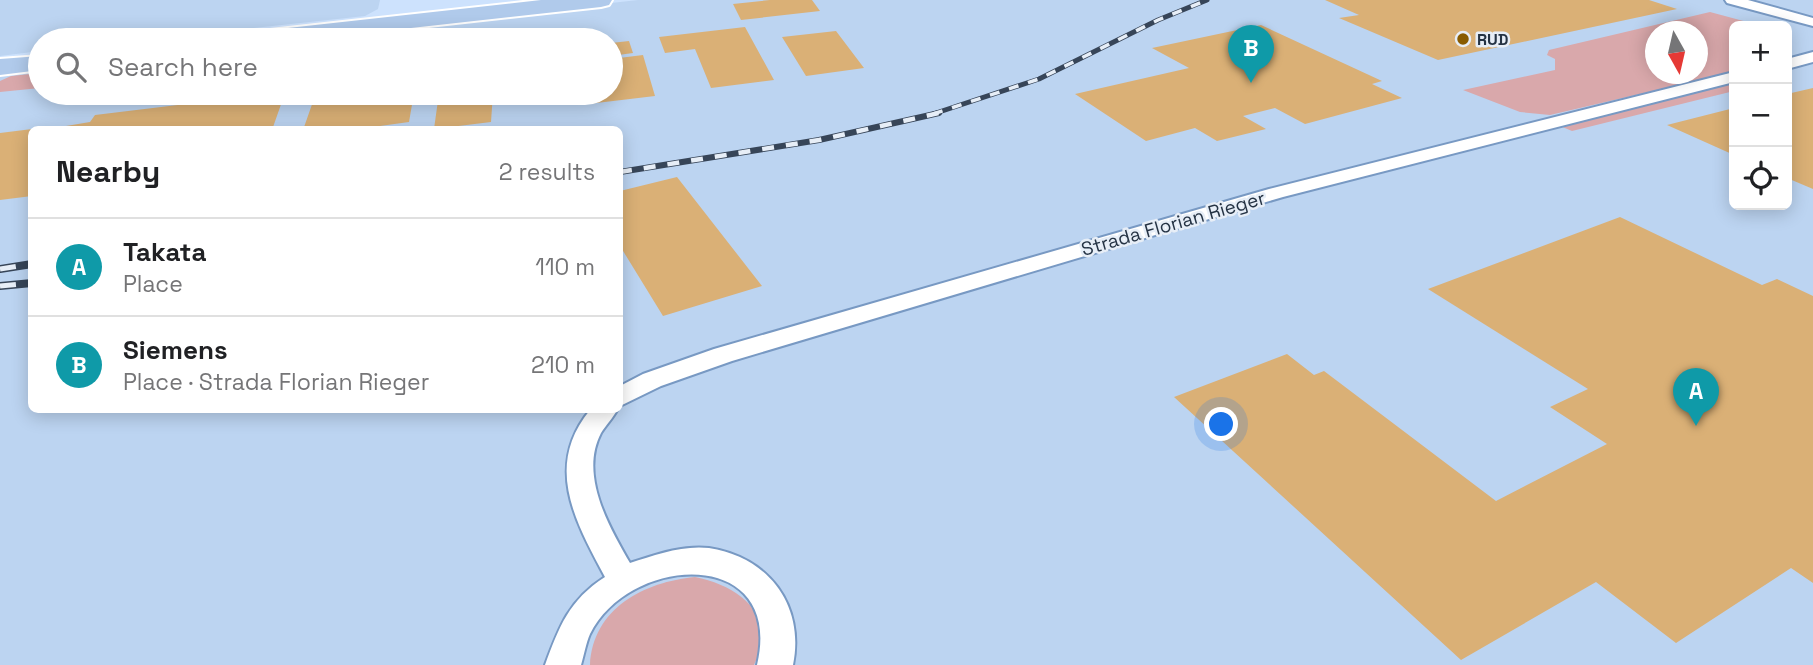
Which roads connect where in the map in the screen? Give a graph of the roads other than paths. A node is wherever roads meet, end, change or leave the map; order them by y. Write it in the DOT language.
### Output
graph roads {
  1 [pos="601,0"];
  2 [pos="1732,0"];
  3 [pos="1813,22"];
  4 [pos="350,28"];
  5 [pos="1813,57"];
  6 [pos="1792,63"];
  7 [pos="28,64"];
  8 [pos="0,67"];
  9 [pos="1729,78"];
  10 [pos="623,395"];
  11 [pos="602,413"];
  12 [pos="622,579"];
  13 [pos="563,665"];
  14 [pos="775,665"];
  1 -- 4 [label="main road"];
  2 -- 3 [label="street"];
  5 -- 6 [label="street"];
  7 -- 8 [label="main road"];
  9 -- 10 [label="street, Strada Florian Rieger"];
  11 -- 12 [label="street"];
  12 -- 13 [label="street"];
  12 -- 14 [label="street"];
}
